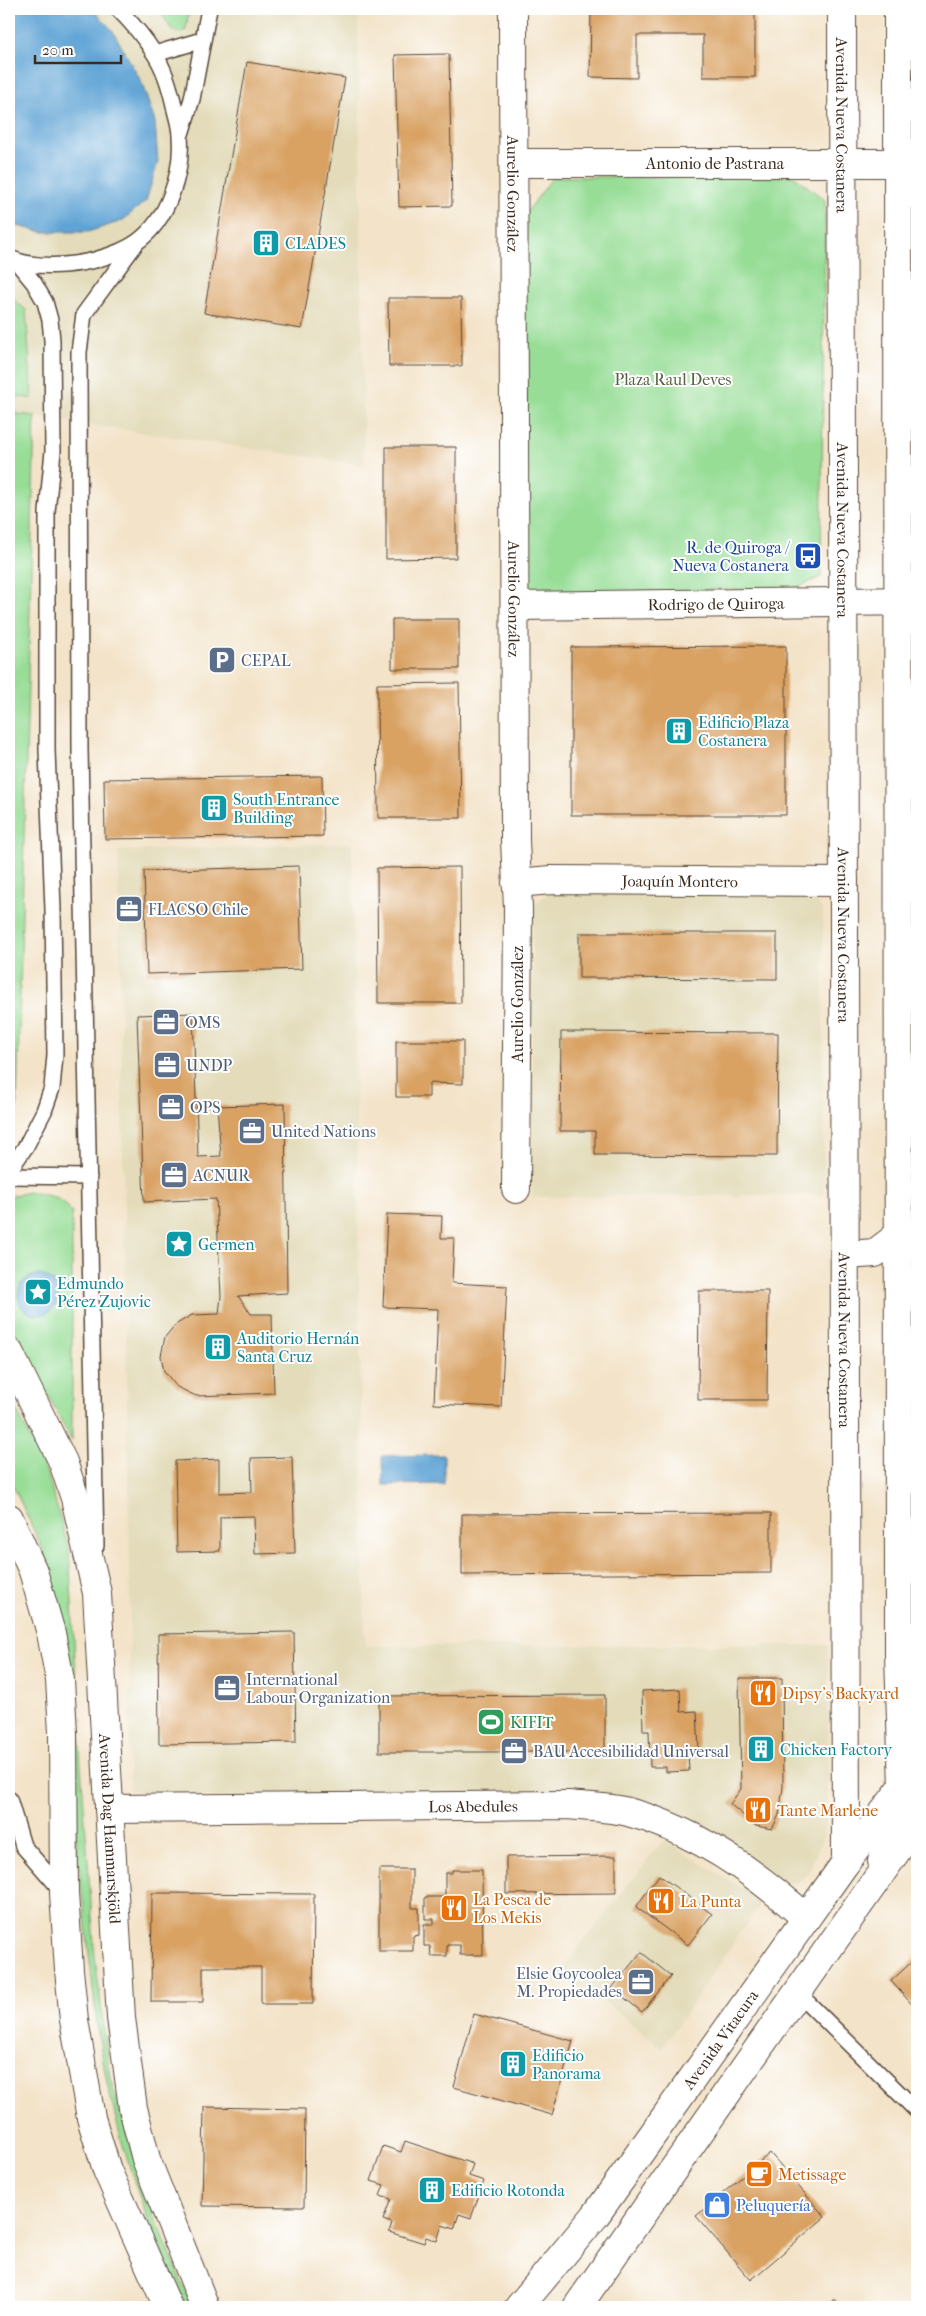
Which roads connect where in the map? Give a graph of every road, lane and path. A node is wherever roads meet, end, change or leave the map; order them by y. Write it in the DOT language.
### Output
graph roads {
  1 [pos="118,9"];
  2 [pos="209,9"];
  3 [pos="513,9"];
  4 [pos="842,9"];
  5 [pos="898,9"];
  6 [pos="202,40"];
  7 [pos="155,54"];
  8 [pos="180,136"];
  9 [pos="514,163"];
  10 [pos="842,163"];
  11 [pos="908,163"];
  12 [pos="137,242"];
  13 [pos="12,259"];
  14 [pos="908,601"];
  15 [pos="843,602"];
  16 [pos="515,606"];
  17 [pos="844,882"];
  18 [pos="516,883"];
  19 [pos="9,1171"];
  20 [pos="9,1176"];
  21 [pos="89,1178"];
  22 [pos="516,1189"];
  23 [pos="899,1235"];
  24 [pos="846,1255"];
  25 [pos="9,1352"];
  26 [pos="9,1518"];
  27 [pos="97,1593"];
  28 [pos="899,1653"];
  29 [pos="917,1678"];
  30 [pos="910,1779"];
  31 [pos="9,1799"];
  32 [pos="109,1809"];
  33 [pos="917,1822"];
  34 [pos="846,1862"];
  35 [pos="871,1885"];
  36 [pos="64,1893"];
  37 [pos="806,1918"];
  38 [pos="797,1992"];
  39 [pos="917,2111"];
  40 [pos="168,2307"];
  41 [pos="205,2307"];
  42 [pos="519,2307"];
  43 [pos="577,2307"];
  1 -- 7 [label="lane"];
  2 -- 6 [label="lane"];
  3 -- 9 [label="main road, Aurelio González"];
  4 -- 10 [label="main road, Avenida Nueva Costanera"];
  5 -- 11 [label="main road"];
  6 -- 7 [label="lane"];
  6 -- 8 [label="lane"];
  7 -- 8 [label="lane"];
  8 -- 12 [label="lane"];
  9 -- 10 [label="main road, Antonio de Pastrana"];
  9 -- 16 [label="main road, Aurelio González"];
  10 -- 11 [label="main road, Antonio de Pastrana"];
  10 -- 15 [label="main road, Avenida Nueva Costanera"];
  11 -- 14 [label="main road"];
  12 -- 13 [label="lane"];
  12 -- 21 [label="lane"];
  13 -- 19 [label="lane"];
  14 -- 15 [label="main road, Rodrigo de Quiroga"];
  14 -- 23 [label="main road"];
  15 -- 16 [label="main road, Rodrigo de Quiroga"];
  15 -- 17 [label="main road, Avenida Nueva Costanera"];
  16 -- 18 [label="main road, Aurelio González"];
  17 -- 18 [label="main road, Joaquín Montero"];
  17 -- 24 [label="main road, Avenida Nueva Costanera"];
  18 -- 22 [label="main road, Aurelio González"];
  20 -- 21 [label="lane"];
  21 -- 27 [label="lane"];
  23 -- 24 [label="main road"];
  23 -- 28 [label="main road"];
  24 -- 34 [label="main road, Avenida Nueva Costanera"];
  25 -- 27 [label="main road, Avenida Dag Hammarskjöld"];
  26 -- 36 [label="main road"];
  27 -- 32 [label="main road, Avenida Dag Hammarskjöld"];
  28 -- 29 [label="main road"];
  28 -- 30 [label="main road"];
  30 -- 34 [label="main road, Avenida Vitacura"];
  30 -- 35 [label="main road"];
  31 -- 36 [label="lane"];
  32 -- 37 [label="main road, Los Abedules"];
  32 -- 41 [label="main road, Avenida Dag Hammarskjöld"];
  33 -- 35 [label="main road"];
  34 -- 37 [label="main road, Avenida Vitacura"];
  35 -- 38 [label="main road"];
  36 -- 40 [label="main road"];
  37 -- 42 [label="main road, Avenida Vitacura"];
  38 -- 39 [label="lane"];
  38 -- 43 [label="main road"];
}
